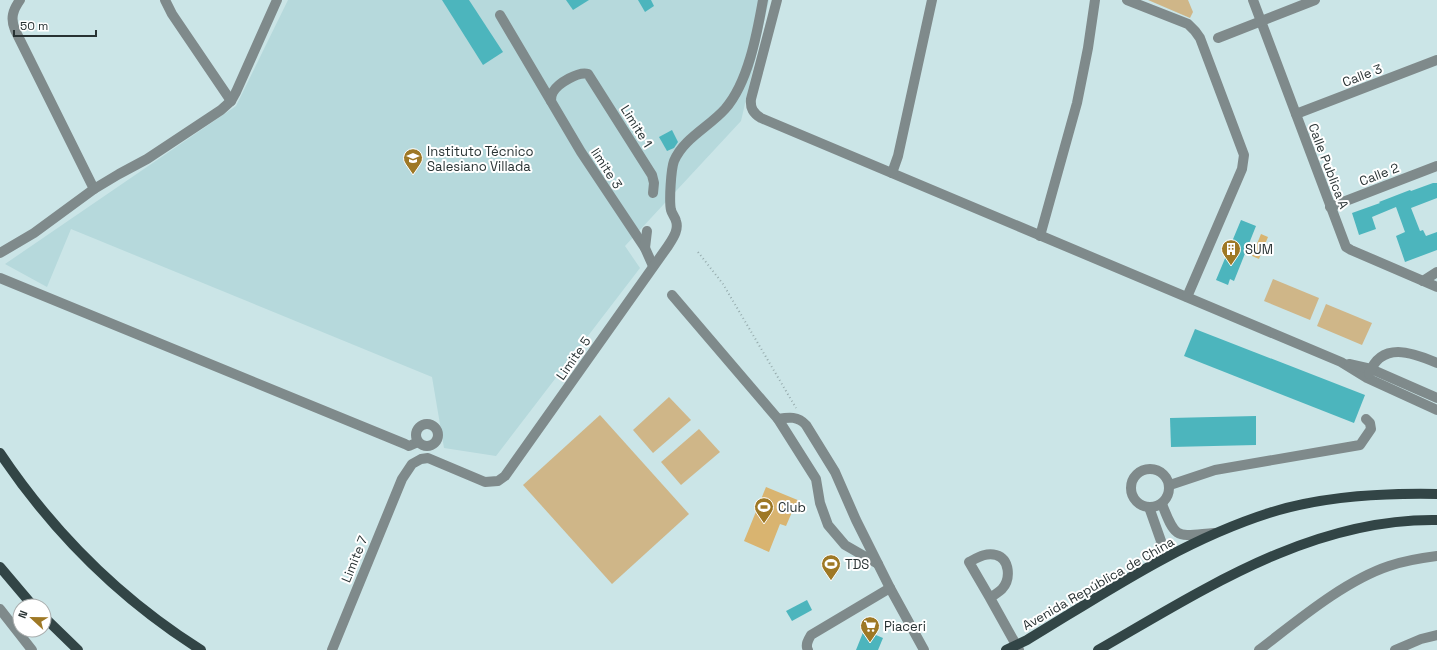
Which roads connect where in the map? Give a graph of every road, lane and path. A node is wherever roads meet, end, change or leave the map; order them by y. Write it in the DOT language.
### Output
graph roads {
  1 [pos="20,0"];
  2 [pos="165,0"];
  3 [pos="277,0"];
  4 [pos="763,0"];
  5 [pos="777,0"];
  6 [pos="932,0"];
  7 [pos="1095,0"];
  8 [pos="1127,0"];
  9 [pos="1253,0"];
  10 [pos="1315,0"];
  11 [pos="500,16"];
  12 [pos="1260,21"];
  13 [pos="1218,38"];
  14 [pos="1437,60"];
  15 [pos="231,101"];
  16 [pos="551,101"];
  17 [pos="1296,114"];
  18 [pos="1437,166"];
  19 [pos="892,173"];
  20 [pos="94,189"];
  21 [pos="653,192"];
  22 [pos="1330,207"];
  23 [pos="647,231"];
  24 [pos="1040,236"];
  25 [pos="645,248"];
  26 [pos="698,252"];
  27 [pos="0,253"];
  28 [pos="653,266"];
  29 [pos="1437,272"];
  30 [pos="0,278"];
  31 [pos="1423,282"];
  32 [pos="1437,287"];
  33 [pos="672,295"];
  34 [pos="1187,297"];
  35 [pos="1437,363"];
  36 [pos="1369,373"];
  37 [pos="1433,396"];
  38 [pos="1425,405"];
  39 [pos="1437,410"];
  40 [pos="778,419"];
  41 [pos="1366,419"];
  42 [pos="801,420"];
  43 [pos="418,442"];
  44 [pos="0,453"];
  45 [pos="479,480"];
  46 [pos="1170,485"];
  47 [pos="1437,494"];
  48 [pos="1162,504"];
  49 [pos="1149,508"];
  50 [pos="1437,520"];
  51 [pos="1216,533"];
  52 [pos="1437,556"];
  53 [pos="1159,560"];
  54 [pos="878,564"];
  55 [pos="0,567"];
  56 [pos="890,588"];
  57 [pos="26,598"];
  58 [pos="990,598"];
  59 [pos="0,610"];
  60 [pos="52,625"];
  61 [pos="1437,635"];
  62 [pos="1018,648"];
  63 [pos="32,650"];
  64 [pos="78,650"];
  65 [pos="200,650"];
  66 [pos="332,650"];
  67 [pos="808,650"];
  68 [pos="924,650"];
  69 [pos="1006,650"];
  70 [pos="1098,650"];
  71 [pos="1259,650"];
  72 [pos="1395,650"];
  1 -- 20 [label="street"];
  2 -- 15 [label="street"];
  3 -- 15 [label="street"];
  4 -- 28 [label="street, Limite 5"];
  5 -- 19 [label="street"];
  6 -- 19 [label="street"];
  7 -- 24 [label="street"];
  8 -- 34 [label="street"];
  9 -- 12 [label="street, Calle Publica A"];
  10 -- 12 [label="street"];
  11 -- 16 [label="street, limite 3"];
  12 -- 13 [label="street"];
  12 -- 17 [label="street, Calle Publica A"];
  14 -- 17 [label="street, Calle 3"];
  15 -- 20 [label="street"];
  16 -- 21 [label="street, Limite 1"];
  16 -- 25 [label="street, limite 3"];
  17 -- 22 [label="street, Calle Publica A"];
  18 -- 22 [label="street, Calle 2"];
  19 -- 24 [label="street"];
  20 -- 27 [label="street"];
  22 -- 31 [label="street, Calle Publica A"];
  23 -- 25 [label="street"];
  24 -- 34 [label="street"];
  25 -- 28 [label="street, limite 3"];
  26 -- 42 [label="path"];
  28 -- 45 [label="street, Limite 5"];
  29 -- 31 [label="street"];
  30 -- 43 [label="street"];
  31 -- 32 [label="street, Calle Publica A"];
  33 -- 40 [label="street"];
  34 -- 36 [label="street"];
  35 -- 36 [label="street"];
  36 -- 37 [label="street"];
  36 -- 38 [label="street"];
  37 -- 38 [label="street"];
  38 -- 39 [label="street"];
  40 -- 42 [label="street"];
  40 -- 54 [label="street"];
  41 -- 46 [label="street"];
  42 -- 54 [label="street"];
  44 -- 65 [label="main road"];
  45 -- 66 [label="street, Limite 7"];
  46 -- 48 [label="street"];
  46 -- 49 [label="street"];
  47 -- 51 [label="main road, Avenida República de China"];
  48 -- 49 [label="street"];
  48 -- 51 [label="street"];
  49 -- 53 [label="street"];
  50 -- 70 [label="main road"];
  51 -- 53 [label="main road, Avenida República de China"];
  52 -- 71 [label="street"];
  53 -- 62 [label="main road, Avenida República de China"];
  54 -- 56 [label="street"];
  55 -- 57 [label="main road"];
  56 -- 67 [label="street"];
  56 -- 68 [label="street"];
  58 -- 62 [label="street"];
  59 -- 63 [label="street"];
  60 -- 64 [label="main road"];
  61 -- 72 [label="street"];
  62 -- 69 [label="main road, Avenida República de China"];
}
